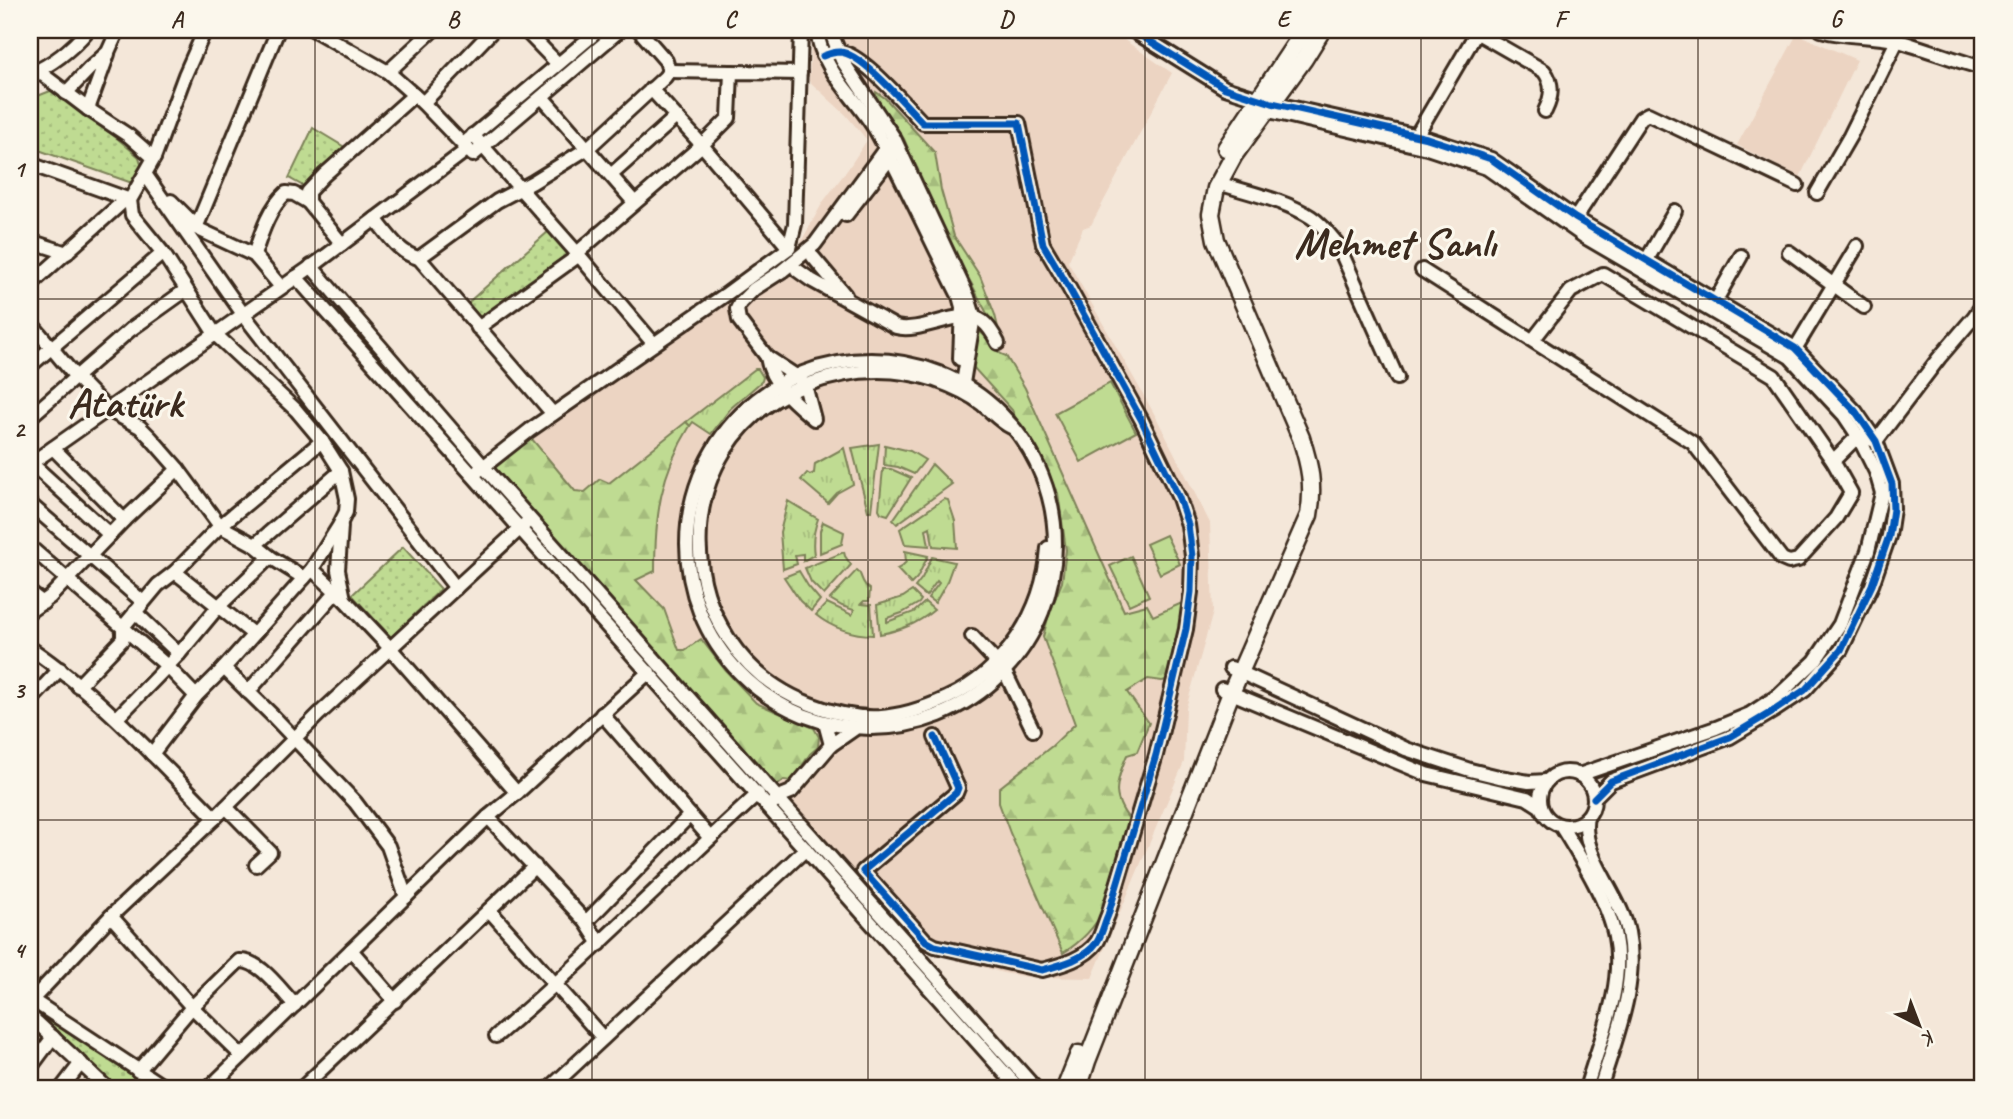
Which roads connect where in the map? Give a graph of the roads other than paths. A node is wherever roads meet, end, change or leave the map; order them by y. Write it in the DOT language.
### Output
graph roads {
  1 [pos="88,30"];
  2 [pos="118,30"];
  3 [pos="205,30"];
  4 [pos="278,30"];
  5 [pos="314,30"];
  6 [pos="433,30"];
  7 [pos="493,30"];
  8 [pos="525,30"];
  9 [pos="599,30"];
  10 [pos="620,30"];
  11 [pos="639,30"];
  12 [pos="800,30"];
  13 [pos="817,30"];
  14 [pos="830,30"];
  15 [pos="1132,30"];
  16 [pos="1302,30"];
  17 [pos="1322,30"];
  18 [pos="1719,30"];
  19 [pos="1726,30"];
  20 [pos="1821,30"];
  21 [pos="1477,31"];
  22 [pos="1897,41"];
  23 [pos="108,52"];
  24 [pos="838,52"];
  25 [pos="823,56"];
  26 [pos="558,64"];
  27 [pos="1983,68"];
  28 [pos="34,72"];
  29 [pos="388,72"];
  30 [pos="669,72"];
  31 [pos="731,72"];
  32 [pos="800,73"];
  33 [pos="651,89"];
  34 [pos="66,93"];
  35 [pos="542,97"];
  36 [pos="418,99"];
  37 [pos="1263,105"];
  38 [pos="88,109"];
  39 [pos="1545,111"];
  40 [pos="676,117"];
  41 [pos="1416,136"];
  42 [pos="702,145"];
  43 [pos="587,148"];
  44 [pos="892,148"];
  45 [pos="471,149"];
  46 [pos="153,158"];
  47 [pos="30,164"];
  48 [pos="145,174"];
  49 [pos="611,175"];
  50 [pos="1219,183"];
  51 [pos="1797,185"];
  52 [pos="520,189"];
  53 [pos="1817,193"];
  54 [pos="128,200"];
  55 [pos="307,202"];
  56 [pos="634,202"];
  57 [pos="1675,211"];
  58 [pos="375,219"];
  59 [pos="1573,223"];
  60 [pos="196,228"];
  61 [pos="31,242"];
  62 [pos="342,244"];
  63 [pos="1857,246"];
  64 [pos="789,248"];
  65 [pos="1789,252"];
  66 [pos="67,253"];
  67 [pos="163,253"];
  68 [pos="578,254"];
  69 [pos="254,255"];
  70 [pos="1741,256"];
  71 [pos="813,257"];
  72 [pos="419,258"];
  73 [pos="1643,265"];
  74 [pos="311,267"];
  75 [pos="797,270"];
  76 [pos="1422,270"];
  77 [pos="296,277"];
  78 [pos="30,285"];
  79 [pos="1834,285"];
  80 [pos="281,287"];
  81 [pos="186,290"];
  82 [pos="850,301"];
  83 [pos="1983,304"];
  84 [pos="1713,305"];
  85 [pos="1864,307"];
  86 [pos="243,314"];
  87 [pos="968,316"];
  88 [pos="30,322"];
  89 [pos="478,328"];
  90 [pos="746,328"];
  91 [pos="215,334"];
  92 [pos="1533,340"];
  93 [pos="998,343"];
  94 [pos="654,344"];
  95 [pos="51,348"];
  96 [pos="1793,353"];
  97 [pos="767,357"];
  98 [pos="30,366"];
  99 [pos="75,376"];
  100 [pos="1398,377"];
  101 [pos="801,381"];
  102 [pos="959,383"];
  103 [pos="782,389"];
  104 [pos="108,410"];
  105 [pos="553,414"];
  106 [pos="30,417"];
  107 [pos="1858,436"];
  108 [pos="322,441"];
  109 [pos="1876,441"];
  110 [pos="53,448"];
  111 [pos="1833,461"];
  112 [pos="31,464"];
  113 [pos="178,469"];
  114 [pos="341,471"];
  115 [pos="479,471"];
  116 [pos="30,504"];
  117 [pos="124,520"];
  118 [pos="341,522"];
  119 [pos="526,523"];
  120 [pos="220,526"];
  121 [pos="110,535"];
  122 [pos="256,545"];
  123 [pos="30,547"];
  124 [pos="91,555"];
  125 [pos="270,557"];
  126 [pos="175,572"];
  127 [pos="308,574"];
  128 [pos="68,580"];
  129 [pos="456,587"];
  130 [pos="30,593"];
  131 [pos="340,595"];
  132 [pos="43,603"];
  133 [pos="139,607"];
  134 [pos="218,607"];
  135 [pos="30,611"];
  136 [pos="123,627"];
  137 [pos="253,634"];
  138 [pos="972,636"];
  139 [pos="30,648"];
  140 [pos="390,648"];
  141 [pos="179,654"];
  142 [pos="166,665"];
  143 [pos="1001,666"];
  144 [pos="60,668"];
  145 [pos="224,668"];
  146 [pos="1235,670"];
  147 [pos="649,672"];
  148 [pos="78,686"];
  149 [pos="1226,691"];
  150 [pos="248,692"];
  151 [pos="196,696"];
  152 [pos="30,701"];
  153 [pos="807,710"];
  154 [pos="934,710"];
  155 [pos="602,714"];
  156 [pos="117,718"];
  157 [pos="914,718"];
  158 [pos="825,723"];
  159 [pos="854,729"];
  160 [pos="1033,730"];
  161 [pos="935,737"];
  162 [pos="294,738"];
  163 [pos="831,745"];
  164 [pos="152,754"];
  165 [pos="1579,775"];
  166 [pos="1547,781"];
  167 [pos="517,793"];
  168 [pos="758,794"];
  169 [pos="1594,798"];
  170 [pos="773,802"];
  171 [pos="226,807"];
  172 [pos="1541,807"];
  173 [pos="690,816"];
  174 [pos="488,817"];
  175 [pos="1587,817"];
  176 [pos="215,818"];
  177 [pos="1561,825"];
  178 [pos="710,838"];
  179 [pos="806,849"];
  180 [pos="256,865"];
  181 [pos="535,866"];
  182 [pos="406,897"];
  183 [pos="489,910"];
  184 [pos="111,916"];
  185 [pos="586,922"];
  186 [pos="600,944"];
  187 [pos="351,950"];
  188 [pos="556,985"];
  189 [pos="31,1001"];
  190 [pos="395,1001"];
  191 [pos="295,1005"];
  192 [pos="192,1007"];
  193 [pos="30,1016"];
  194 [pos="496,1036"];
  195 [pos="53,1037"];
  196 [pos="603,1038"];
  197 [pos="242,1056"];
  198 [pos="81,1063"];
  199 [pos="30,1068"];
  200 [pos="138,1072"];
  201 [pos="105,1088"];
  202 [pos="61,1089"];
  203 [pos="167,1089"];
  204 [pos="208,1089"];
  205 [pos="301,1089"];
  206 [pos="549,1089"];
  207 [pos="1019,1089"];
  208 [pos="1036,1089"];
  209 [pos="1065,1089"];
  210 [pos="1078,1089"];
  211 [pos="1586,1089"];
  212 [pos="1600,1089"];
  1 -- 28 [label="street"];
  2 -- 23 [label="street"];
  3 -- 46 [label="street"];
  4 -- 60 [label="street"];
  5 -- 29 [label="street"];
  6 -- 29 [label="street"];
  7 -- 36 [label="street"];
  8 -- 26 [label="street"];
  9 -- 26 [label="street"];
  10 -- 35 [label="street"];
  11 -- 30 [label="street"];
  12 -- 32 [label="street"];
  13 -- 25 [label="street"];
  14 -- 24 [label="street"];
  15 -- 37 [label="street"];
  16 -- 37 [label="main road"];
  17 -- 37 [label="main road"];
  18 -- 19 [label="street"];
  20 -- 22 [label="street"];
  21 -- 39 [label="street"];
  21 -- 41 [label="street"];
  22 -- 27 [label="street"];
  22 -- 53 [label="street"];
  23 -- 34 [label="street"];
  23 -- 38 [label="street"];
  24 -- 25 [label="street"];
  24 -- 44 [label="street"];
  24 -- 161 [label="street"];
  25 -- 44 [label="street"];
  26 -- 45 [label="street"];
  28 -- 34 [label="street"];
  29 -- 36 [label="street"];
  30 -- 31 [label="street"];
  30 -- 33 [label="street"];
  31 -- 32 [label="street"];
  31 -- 42 [label="street"];
  32 -- 64 [label="street"];
  33 -- 40 [label="street"];
  33 -- 43 [label="street"];
  34 -- 38 [label="street"];
  35 -- 43 [label="street"];
  35 -- 45 [label="street"];
  36 -- 45 [label="street"];
  36 -- 55 [label="street"];
  37 -- 41 [label="street"];
  37 -- 50 [label="main road"];
  37 -- 59 [label="street"];
  37 -- 146 [label="main road"];
  38 -- 46 [label="street"];
  40 -- 42 [label="street"];
  40 -- 49 [label="street"];
  41 -- 59 [label="street"];
  42 -- 56 [label="street"];
  42 -- 64 [label="street"];
  43 -- 49 [label="street"];
  43 -- 52 [label="street"];
  44 -- 71 [label="street"];
  44 -- 87 [label="street"];
  44 -- 90 [label="street"];
  45 -- 52 [label="street"];
  45 -- 58 [label="street"];
  46 -- 48 [label="street"];
  47 -- 54 [label="street"];
  48 -- 54 [label="street"];
  48 -- 60 [label="street"];
  48 -- 86 [label="street"];
  49 -- 56 [label="street"];
  50 -- 100 [label="street"];
  50 -- 146 [label="main road"];
  51 -- 59 [label="street"];
  52 -- 68 [label="street"];
  52 -- 72 [label="street"];
  54 -- 66 [label="street"];
  54 -- 67 [label="street"];
  55 -- 62 [label="street"];
  55 -- 69 [label="street"];
  56 -- 68 [label="street"];
  57 -- 73 [label="street"];
  58 -- 62 [label="street"];
  58 -- 72 [label="street"];
  59 -- 73 [label="street"];
  60 -- 69 [label="street"];
  61 -- 66 [label="street"];
  62 -- 74 [label="street"];
  63 -- 79 [label="street"];
  64 -- 94 [label="street"];
  65 -- 79 [label="street"];
  66 -- 78 [label="street"];
  67 -- 81 [label="street"];
  67 -- 95 [label="street"];
  68 -- 89 [label="street"];
  68 -- 94 [label="street"];
  69 -- 80 [label="street"];
  70 -- 84 [label="street"];
  71 -- 75 [label="street"];
  71 -- 82 [label="street"];
  72 -- 89 [label="street"];
  73 -- 84 [label="street"];
  74 -- 77 [label="street"];
  74 -- 115 [label="street"];
  75 -- 82 [label="street"];
  75 -- 90 [label="street"];
  76 -- 92 [label="street"];
  77 -- 80 [label="street"];
  77 -- 115 [label="street"];
  79 -- 85 [label="street"];
  79 -- 96 [label="street"];
  80 -- 86 [label="street"];
  81 -- 91 [label="street"];
  81 -- 99 [label="street"];
  82 -- 87 [label="street"];
  83 -- 109 [label="street"];
  84 -- 96 [label="street"];
  86 -- 91 [label="street"];
  86 -- 129 [label="street"];
  87 -- 93 [label="street"];
  87 -- 102 [label="street"];
  88 -- 95 [label="street"];
  89 -- 105 [label="street"];
  90 -- 97 [label="street"];
  91 -- 104 [label="street"];
  91 -- 108 [label="street"];
  92 -- 111 [label="street"];
  92 -- 111 [label="street"];
  94 -- 105 [label="street"];
  95 -- 98 [label="street"];
  95 -- 99 [label="street"];
  96 -- 107 [label="street"];
  96 -- 109 [label="street"];
  97 -- 101 [label="street"];
  97 -- 103 [label="street"];
  99 -- 104 [label="street"];
  99 -- 106 [label="street"];
  101 -- 102 [label="street"];
  101 -- 103 [label="street"];
  101 -- 103 [label="street"];
  102 -- 143 [label="street"];
  103 -- 153 [label="street"];
  104 -- 110 [label="street"];
  104 -- 113 [label="street"];
  105 -- 115 [label="street"];
  107 -- 109 [label="street"];
  107 -- 111 [label="street"];
  107 -- 165 [label="street"];
  108 -- 114 [label="street"];
  108 -- 120 [label="street"];
  109 -- 169 [label="street"];
  110 -- 112 [label="street"];
  110 -- 117 [label="street"];
  112 -- 121 [label="street"];
  113 -- 117 [label="street"];
  113 -- 120 [label="street"];
  114 -- 118 [label="street"];
  114 -- 122 [label="street"];
  115 -- 119 [label="street"];
  116 -- 124 [label="street"];
  117 -- 121 [label="street"];
  118 -- 127 [label="street"];
  118 -- 131 [label="street"];
  119 -- 129 [label="street"];
  119 -- 147 [label="street"];
  119 -- 170 [label="street"];
  120 -- 122 [label="street"];
  120 -- 126 [label="street"];
  121 -- 124 [label="street"];
  122 -- 125 [label="street"];
  123 -- 128 [label="street"];
  124 -- 128 [label="street"];
  124 -- 133 [label="street"];
  125 -- 127 [label="street"];
  125 -- 134 [label="street"];
  126 -- 133 [label="street"];
  126 -- 134 [label="street"];
  127 -- 131 [label="street"];
  127 -- 137 [label="street"];
  128 -- 132 [label="street"];
  128 -- 136 [label="street"];
  129 -- 140 [label="street"];
  130 -- 132 [label="street"];
  131 -- 140 [label="street"];
  131 -- 150 [label="street"];
  132 -- 135 [label="street"];
  133 -- 136 [label="street"];
  133 -- 141 [label="street"];
  134 -- 137 [label="street"];
  134 -- 141 [label="street"];
  136 -- 142 [label="street"];
  136 -- 148 [label="street"];
  137 -- 145 [label="street"];
  138 -- 143 [label="street"];
  139 -- 144 [label="street"];
  140 -- 162 [label="street"];
  140 -- 167 [label="street"];
  141 -- 142 [label="street"];
  142 -- 151 [label="street"];
  142 -- 156 [label="street"];
  143 -- 154 [label="street"];
  143 -- 160 [label="street"];
  144 -- 148 [label="street"];
  144 -- 152 [label="street"];
  145 -- 150 [label="street"];
  145 -- 151 [label="street"];
  146 -- 149 [label="main road"];
  146 -- 166 [label="street"];
  147 -- 155 [label="street"];
  147 -- 168 [label="street"];
  148 -- 156 [label="street"];
  149 -- 172 [label="street"];
  149 -- 209 [label="main road"];
  149 -- 210 [label="main road"];
  150 -- 162 [label="street"];
  151 -- 164 [label="street"];
  153 -- 157 [label="street"];
  153 -- 158 [label="street"];
  154 -- 157 [label="street"];
  154 -- 161 [label="street"];
  155 -- 167 [label="street"];
  155 -- 173 [label="street"];
  156 -- 164 [label="street"];
  157 -- 159 [label="street"];
  157 -- 161 [label="street"];
  158 -- 159 [label="street"];
  158 -- 163 [label="street"];
  159 -- 163 [label="street"];
  162 -- 171 [label="street"];
  162 -- 182 [label="street"];
  163 -- 170 [label="street"];
  164 -- 176 [label="street"];
  165 -- 166 [label="street"];
  165 -- 169 [label="street"];
  166 -- 172 [label="street"];
  167 -- 174 [label="street"];
  168 -- 170 [label="street"];
  168 -- 178 [label="street"];
  169 -- 175 [label="street"];
  170 -- 179 [label="street"];
  170 -- 208 [label="street"];
  171 -- 176 [label="street"];
  171 -- 180 [label="street"];
  172 -- 177 [label="street"];
  173 -- 178 [label="street"];
  173 -- 185 [label="street"];
  174 -- 181 [label="street"];
  174 -- 182 [label="street"];
  175 -- 177 [label="street"];
  175 -- 212 [label="street"];
  176 -- 184 [label="street"];
  177 -- 211 [label="street"];
  178 -- 186 [label="street"];
  179 -- 196 [label="street"];
  179 -- 207 [label="street"];
  181 -- 183 [label="street"];
  181 -- 185 [label="street"];
  182 -- 187 [label="street"];
  183 -- 188 [label="street"];
  183 -- 190 [label="street"];
  184 -- 189 [label="street"];
  184 -- 192 [label="street"];
  185 -- 186 [label="street"];
  186 -- 188 [label="street"];
  187 -- 190 [label="street"];
  187 -- 191 [label="street"];
  188 -- 194 [label="street"];
  188 -- 196 [label="street"];
  189 -- 200 [label="street"];
  190 -- 205 [label="street"];
  191 -- 192 [label="street"];
  191 -- 197 [label="street"];
  192 -- 197 [label="street"];
  192 -- 200 [label="street"];
  193 -- 195 [label="street"];
  195 -- 198 [label="street"];
  195 -- 199 [label="street"];
  196 -- 206 [label="street"];
  197 -- 204 [label="street"];
  198 -- 201 [label="street"];
  198 -- 202 [label="street"];
  200 -- 203 [label="street"];
}
